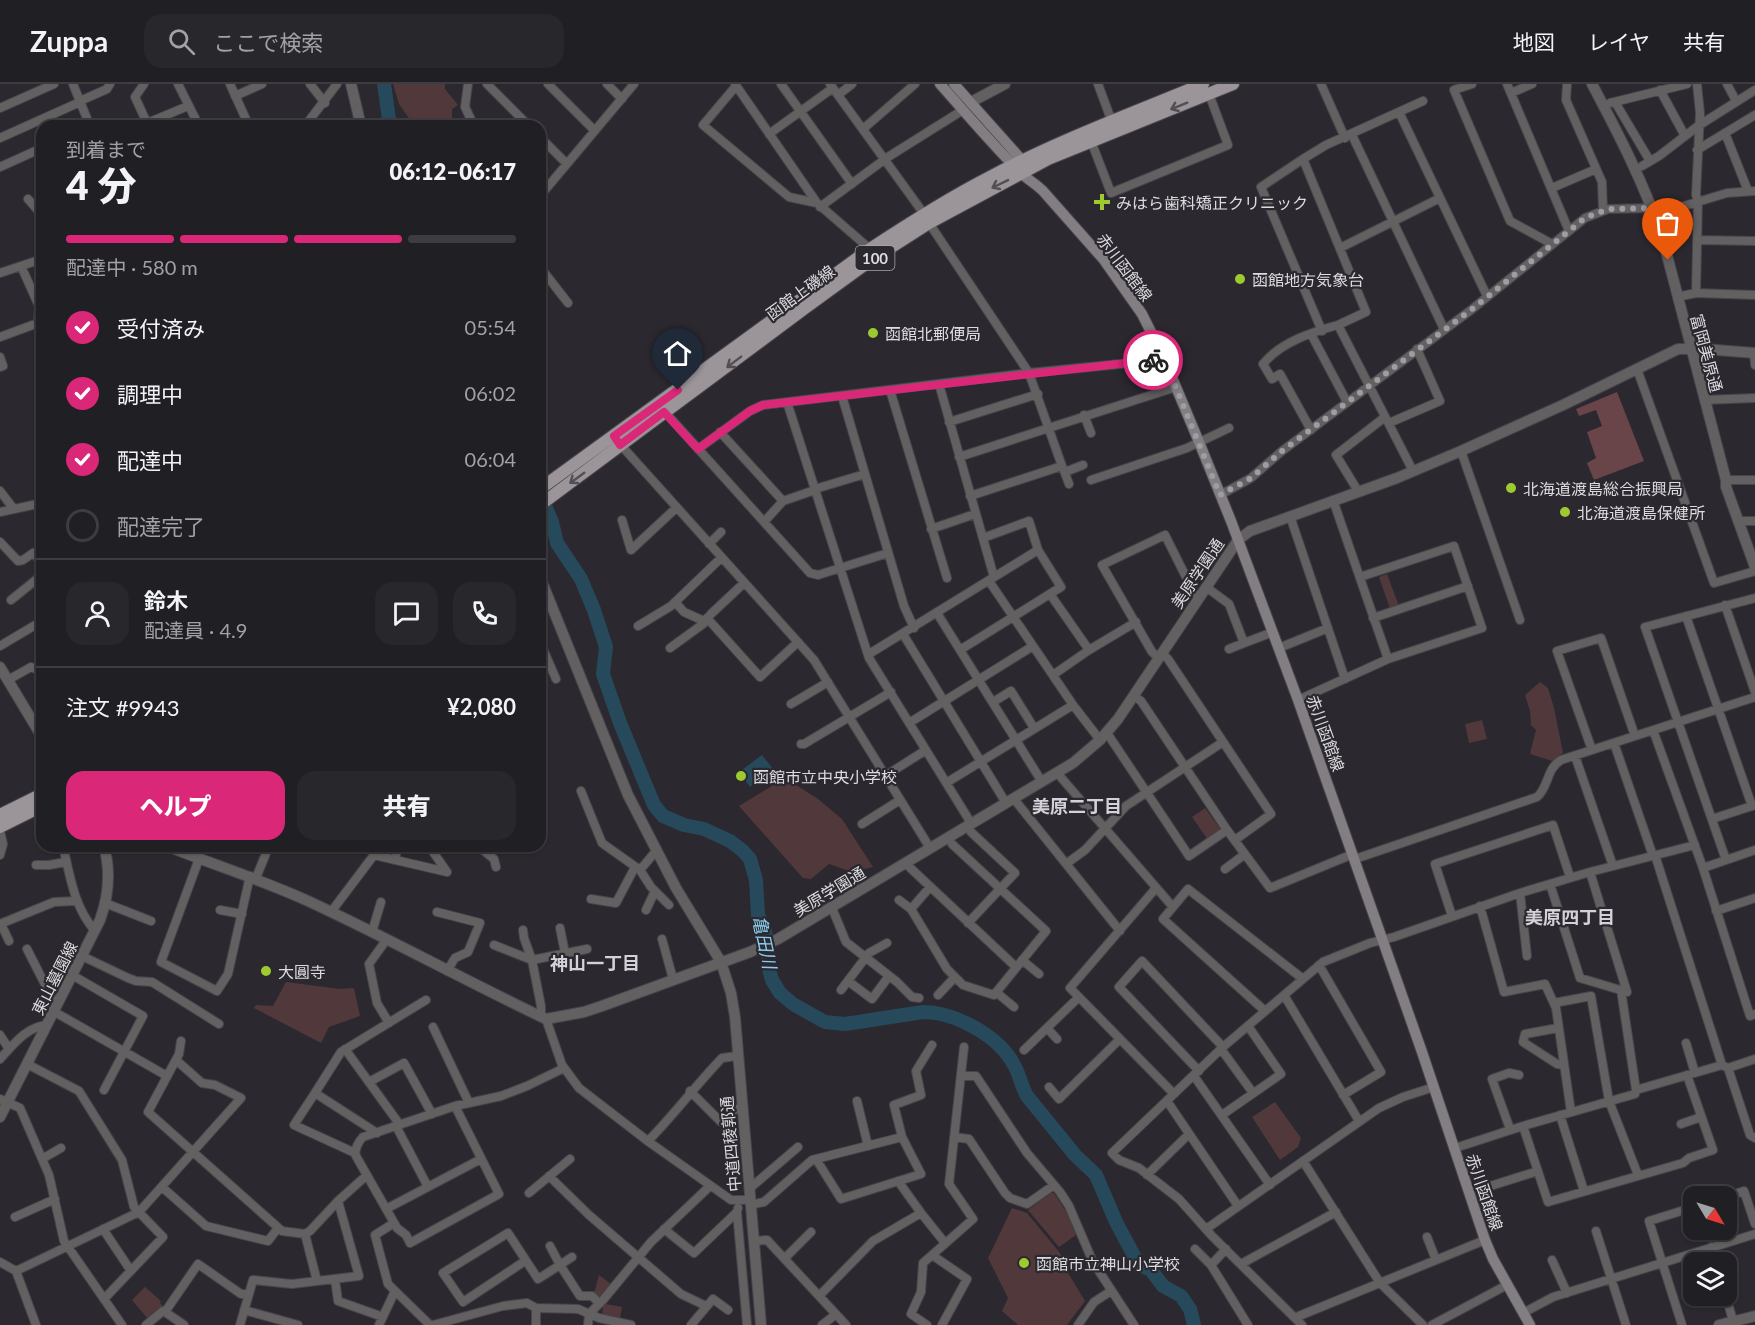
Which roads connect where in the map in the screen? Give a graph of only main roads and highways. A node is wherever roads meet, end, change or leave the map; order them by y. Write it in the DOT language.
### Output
graph roads {
  1 [pos="940,84"];
  2 [pos="954,84"];
  3 [pos="1233,84"];
  4 [pos="1206,89"];
  5 [pos="967,106"];
  6 [pos="1022,167"];
  7 [pos="926,218"];
  8 [pos="617,441"];
  9 [pos="547,489"];
  10 [pos="36,797"];
  11 [pos="36,809"];
  12 [pos="0,815"];
  13 [pos="0,829"];
  14 [pos="1530,1325"];
  1 -- 5 [label="main road, 赤川函館線"];
  2 -- 5 [label="main road, 赤川函館線"];
  3 -- 4 [label="main road, 函館上磯線 / 100"];
  4 -- 6 [label="main road, 函館上磯線 / 100, one-way"];
  4 -- 6 [label="main road, 函館上磯線 / 100"];
  5 -- 6 [label="main road, 赤川函館線"];
  6 -- 7 [label="main road, 函館上磯線 / 100"];
  6 -- 14 [label="main road, 赤川函館線"];
  7 -- 8 [label="main road, 函館上磯線 / 100, one-way"];
  7 -- 8 [label="main road, 函館上磯線 / 100"];
  8 -- 9 [label="main road, 函館上磯線 / 100"];
  10 -- 12 [label="main road"];
  11 -- 13 [label="main road"];
}
